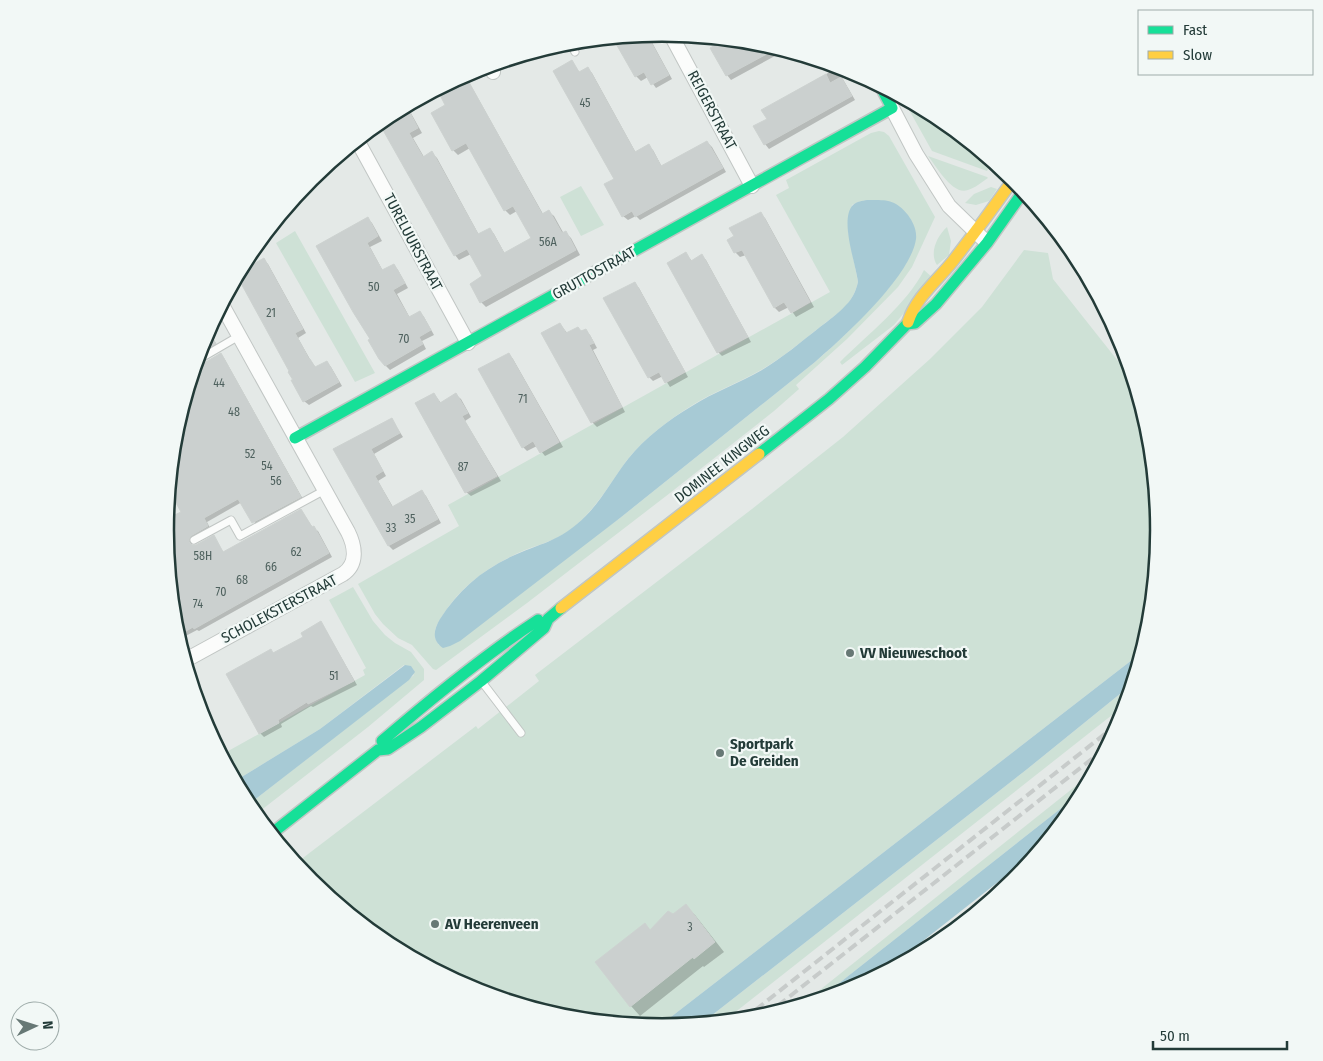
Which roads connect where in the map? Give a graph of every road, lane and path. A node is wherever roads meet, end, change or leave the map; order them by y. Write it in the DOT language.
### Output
graph roads {
  1 [pos="676,43"];
  2 [pos="887,98"];
  3 [pos="892,108"];
  4 [pos="361,146"];
  5 [pos="752,186"];
  6 [pos="1008,186"];
  7 [pos="1019,198"];
  8 [pos="975,232"];
  9 [pos="987,243"];
  10 [pos="226,312"];
  11 [pos="907,324"];
  12 [pos="240,336"];
  13 [pos="468,343"];
  14 [pos="207,355"];
  15 [pos="295,438"];
  16 [pos="325,490"];
  17 [pos="194,540"];
  18 [pos="548,618"];
  19 [pos="190,658"];
  20 [pos="472,668"];
  21 [pos="481,680"];
  22 [pos="521,733"];
  23 [pos="378,750"];
  24 [pos="276,830"];
  1 -- 5 [label="street, REIGERSTRAAT"];
  2 -- 3 [label="main road"];
  3 -- 5 [label="main road, GRUTTOSTRAAT"];
  3 -- 8 [label="street"];
  4 -- 13 [label="street, TURELUURSTRAAT"];
  5 -- 13 [label="main road, GRUTTOSTRAAT"];
  6 -- 8 [label="main road, DOMINEE KINGWEG"];
  7 -- 9 [label="main road, DOMINEE KINGWEG"];
  8 -- 9 [label="street"];
  8 -- 11 [label="main road, DOMINEE KINGWEG"];
  9 -- 11 [label="main road, DOMINEE KINGWEG"];
  10 -- 12 [label="street, SCHOLEKSTERSTRAAT"];
  11 -- 18 [label="main road, DOMINEE KINGWEG"];
  12 -- 14 [label="lane"];
  12 -- 15 [label="street, SCHOLEKSTERSTRAAT"];
  13 -- 15 [label="main road, GRUTTOSTRAAT"];
  15 -- 16 [label="street, SCHOLEKSTERSTRAAT"];
  16 -- 17 [label="lane"];
  16 -- 19 [label="street, SCHOLEKSTERSTRAAT"];
  18 -- 20 [label="main road, DOMINEE KINGWEG"];
  18 -- 21 [label="main road, DOMINEE KINGWEG"];
  20 -- 21 [label="lane"];
  20 -- 23 [label="main road, DOMINEE KINGWEG"];
  21 -- 22 [label="lane"];
  21 -- 23 [label="main road, DOMINEE KINGWEG"];
  23 -- 24 [label="main road, DOMINEE KINGWEG"];
}
